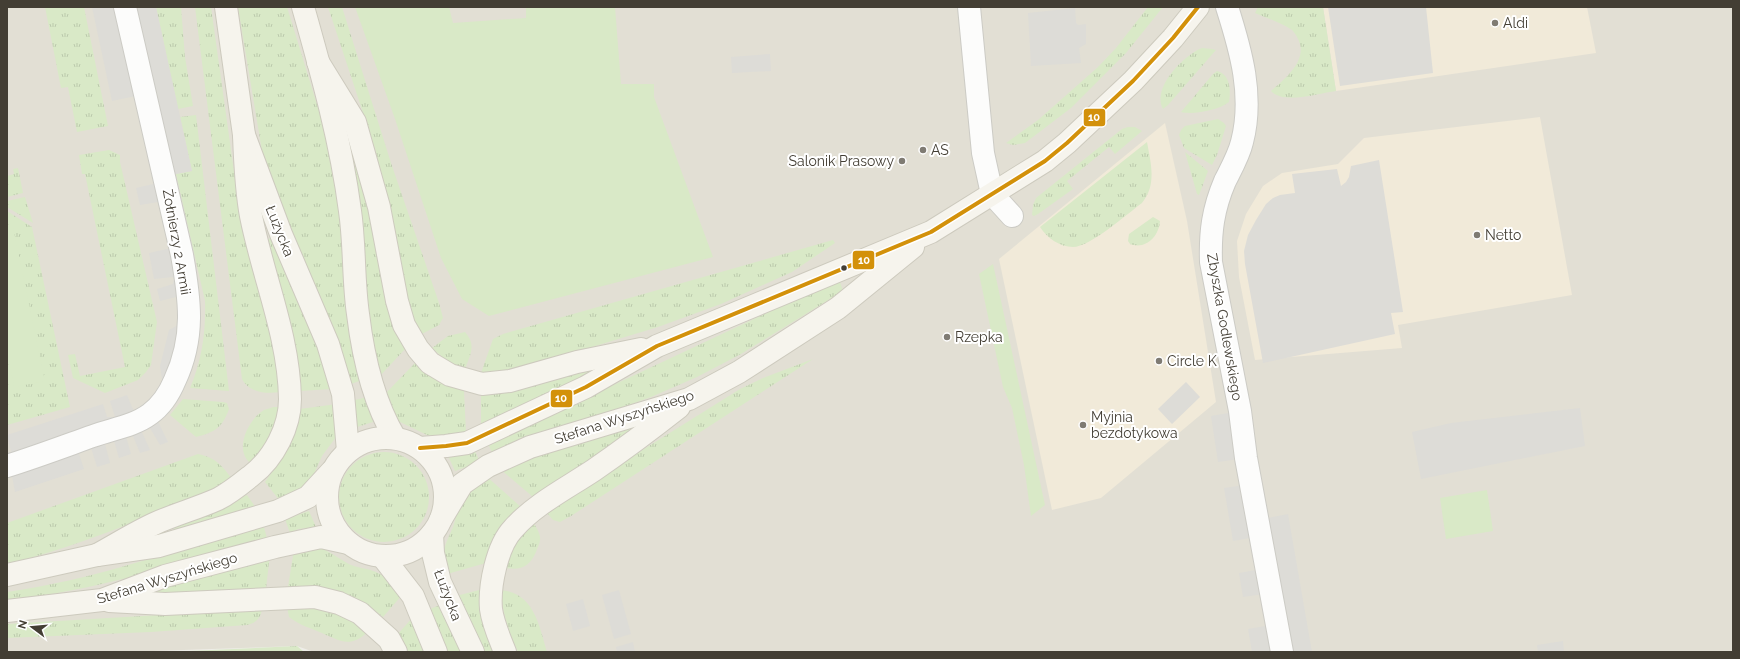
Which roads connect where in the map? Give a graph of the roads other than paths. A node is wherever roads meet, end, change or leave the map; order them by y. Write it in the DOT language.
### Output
graph roads {
  1 [pos="125,7"];
  2 [pos="226,7"];
  3 [pos="303,7"];
  4 [pos="969,7"];
  5 [pos="1198,7"];
  6 [pos="1227,7"];
  7 [pos="318,62"];
  8 [pos="244,135"];
  9 [pos="992,194"];
  10 [pos="1012,216"];
  11 [pos="931,232"];
  12 [pos="658,346"];
  13 [pos="689,399"];
  14 [pos="395,438"];
  15 [pos="420,448"];
  16 [pos="348,451"];
  17 [pos="7,466"];
  18 [pos="332,471"];
  19 [pos="436,527"];
  20 [pos="348,543"];
  21 [pos="97,554"];
  22 [pos="382,556"];
  23 [pos="7,575"];
  24 [pos="102,600"];
  25 [pos="7,611"];
  26 [pos="396,652"];
  27 [pos="436,652"];
  28 [pos="473,652"];
  29 [pos="506,652"];
  30 [pos="1282,652"];
  1 -- 17 [label="street, Żołnierzy 2 Armii"];
  2 -- 8 [label="main road, Łużycka"];
  3 -- 7 [label="main road"];
  4 -- 9 [label="street"];
  5 -- 9 [label="main road, Stefana Wyszyńskiego"];
  6 -- 30 [label="street, Zbyszka Godlewskiego"];
  7 -- 12 [label="main road"];
  7 -- 14 [label="main road"];
  8 -- 16 [label="main road, Łużycka"];
  8 -- 21 [label="main road"];
  9 -- 10 [label="street"];
  9 -- 11 [label="main road, Stefana Wyszyńskiego"];
  11 -- 12 [label="main road, Stefana Wyszyńskiego"];
  11 -- 13 [label="main road, Stefana Wyszyńskiego"];
  12 -- 15 [label="main road, Stefana Wyszyńskiego"];
  13 -- 19 [label="main road, Stefana Wyszyńskiego"];
  13 -- 29 [label="main road"];
  14 -- 15 [label="main road"];
  14 -- 16 [label="main road"];
  15 -- 19 [label="main road"];
  16 -- 18 [label="main road"];
  18 -- 20 [label="main road"];
  18 -- 21 [label="main road"];
  19 -- 22 [label="main road"];
  19 -- 28 [label="main road, Łużycka"];
  20 -- 22 [label="main road"];
  20 -- 24 [label="main road, Stefana Wyszyńskiego"];
  21 -- 23 [label="main road"];
  22 -- 27 [label="main road"];
  24 -- 25 [label="main road, Stefana Wyszyńskiego"];
  24 -- 26 [label="main road"];
}
